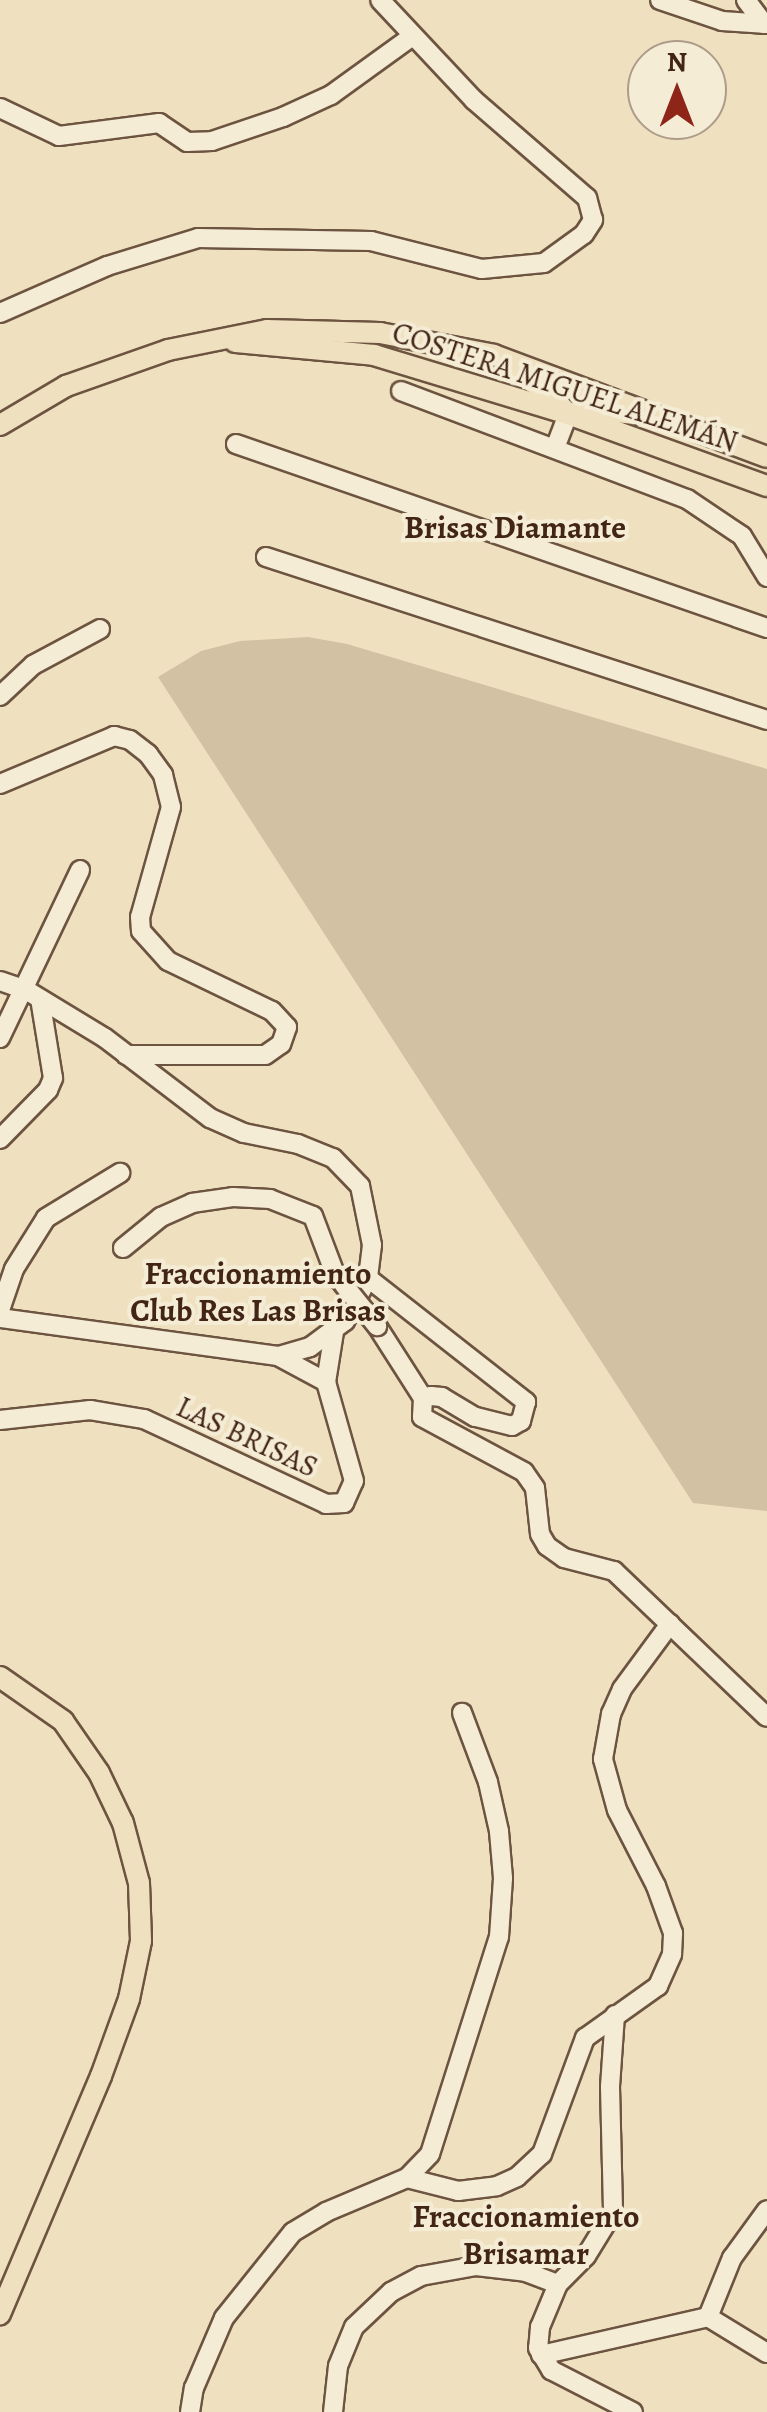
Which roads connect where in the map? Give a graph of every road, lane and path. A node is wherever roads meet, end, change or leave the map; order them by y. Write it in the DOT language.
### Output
graph roads {
  1 [pos="380,0"];
  2 [pos="660,0"];
  3 [pos="746,0"];
  4 [pos="765,24"];
  5 [pos="411,37"];
  6 [pos="0,108"];
  7 [pos="0,312"];
  8 [pos="223,340"];
  9 [pos="494,354"];
  10 [pos="401,391"];
  11 [pos="568,414"];
  12 [pos="659,417"];
  13 [pos="0,425"];
  14 [pos="236,444"];
  15 [pos="556,448"];
  16 [pos="767,457"];
  17 [pos="767,486"];
  18 [pos="266,556"];
  19 [pos="767,577"];
  20 [pos="767,628"];
  21 [pos="100,629"];
  22 [pos="0,696"];
  23 [pos="767,720"];
  24 [pos="0,784"];
  25 [pos="80,870"];
  26 [pos="0,982"];
  27 [pos="33,994"];
  28 [pos="3,1026"];
  29 [pos="126,1055"];
  30 [pos="0,1139"];
  31 [pos="120,1173"];
  32 [pos="123,1248"];
  33 [pos="368,1278"];
  34 [pos="0,1310"];
  35 [pos="0,1318"];
  36 [pos="334,1332"];
  37 [pos="278,1356"];
  38 [pos="326,1382"];
  39 [pos="423,1398"];
  40 [pos="0,1420"];
  41 [pos="670,1624"];
  42 [pos="0,1677"];
  43 [pos="462,1713"];
  44 [pos="767,1717"];
  45 [pos="615,2015"];
  46 [pos="407,2178"];
  47 [pos="767,2210"];
  48 [pos="558,2284"];
  49 [pos="0,2314"];
  50 [pos="708,2317"];
  51 [pos="767,2353"];
  52 [pos="540,2355"];
  53 [pos="190,2412"];
  54 [pos="333,2412"];
  55 [pos="633,2412"];
  1 -- 5 [label="street"];
  2 -- 4 [label="street"];
  3 -- 4 [label="street"];
  5 -- 6 [label="street"];
  5 -- 7 [label="street"];
  8 -- 9 [label="main road"];
  8 -- 11 [label="main road, COSTERA MIGUEL ALEMÁN"];
  8 -- 13 [label="main road"];
  9 -- 11 [label="main road"];
  9 -- 12 [label="main road"];
  10 -- 15 [label="street"];
  11 -- 12 [label="main road"];
  11 -- 15 [label="street"];
  11 -- 17 [label="main road, COSTERA MIGUEL ALEMÁN"];
  12 -- 16 [label="main road"];
  14 -- 20 [label="street"];
  15 -- 19 [label="street"];
  18 -- 23 [label="street"];
  21 -- 22 [label="street"];
  24 -- 29 [label="street"];
  25 -- 27 [label="street"];
  26 -- 27 [label="street"];
  27 -- 28 [label="street"];
  27 -- 29 [label="street"];
  27 -- 30 [label="street"];
  29 -- 33 [label="street"];
  31 -- 34 [label="street"];
  32 -- 39 [label="street, bridge"];
  33 -- 36 [label="street"];
  33 -- 39 [label="street"];
  35 -- 37 [label="street"];
  36 -- 37 [label="street"];
  36 -- 38 [label="street, LAS BRISAS"];
  37 -- 38 [label="street"];
  38 -- 40 [label="street, LAS BRISAS"];
  39 -- 41 [label="street"];
  41 -- 44 [label="street"];
  41 -- 45 [label="street"];
  42 -- 49 [label="main road"];
  43 -- 46 [label="street"];
  45 -- 46 [label="street"];
  45 -- 48 [label="street"];
  46 -- 53 [label="street"];
  47 -- 50 [label="street"];
  48 -- 52 [label="street"];
  48 -- 54 [label="street"];
  50 -- 51 [label="street"];
  50 -- 52 [label="street"];
  52 -- 55 [label="street"];
}
